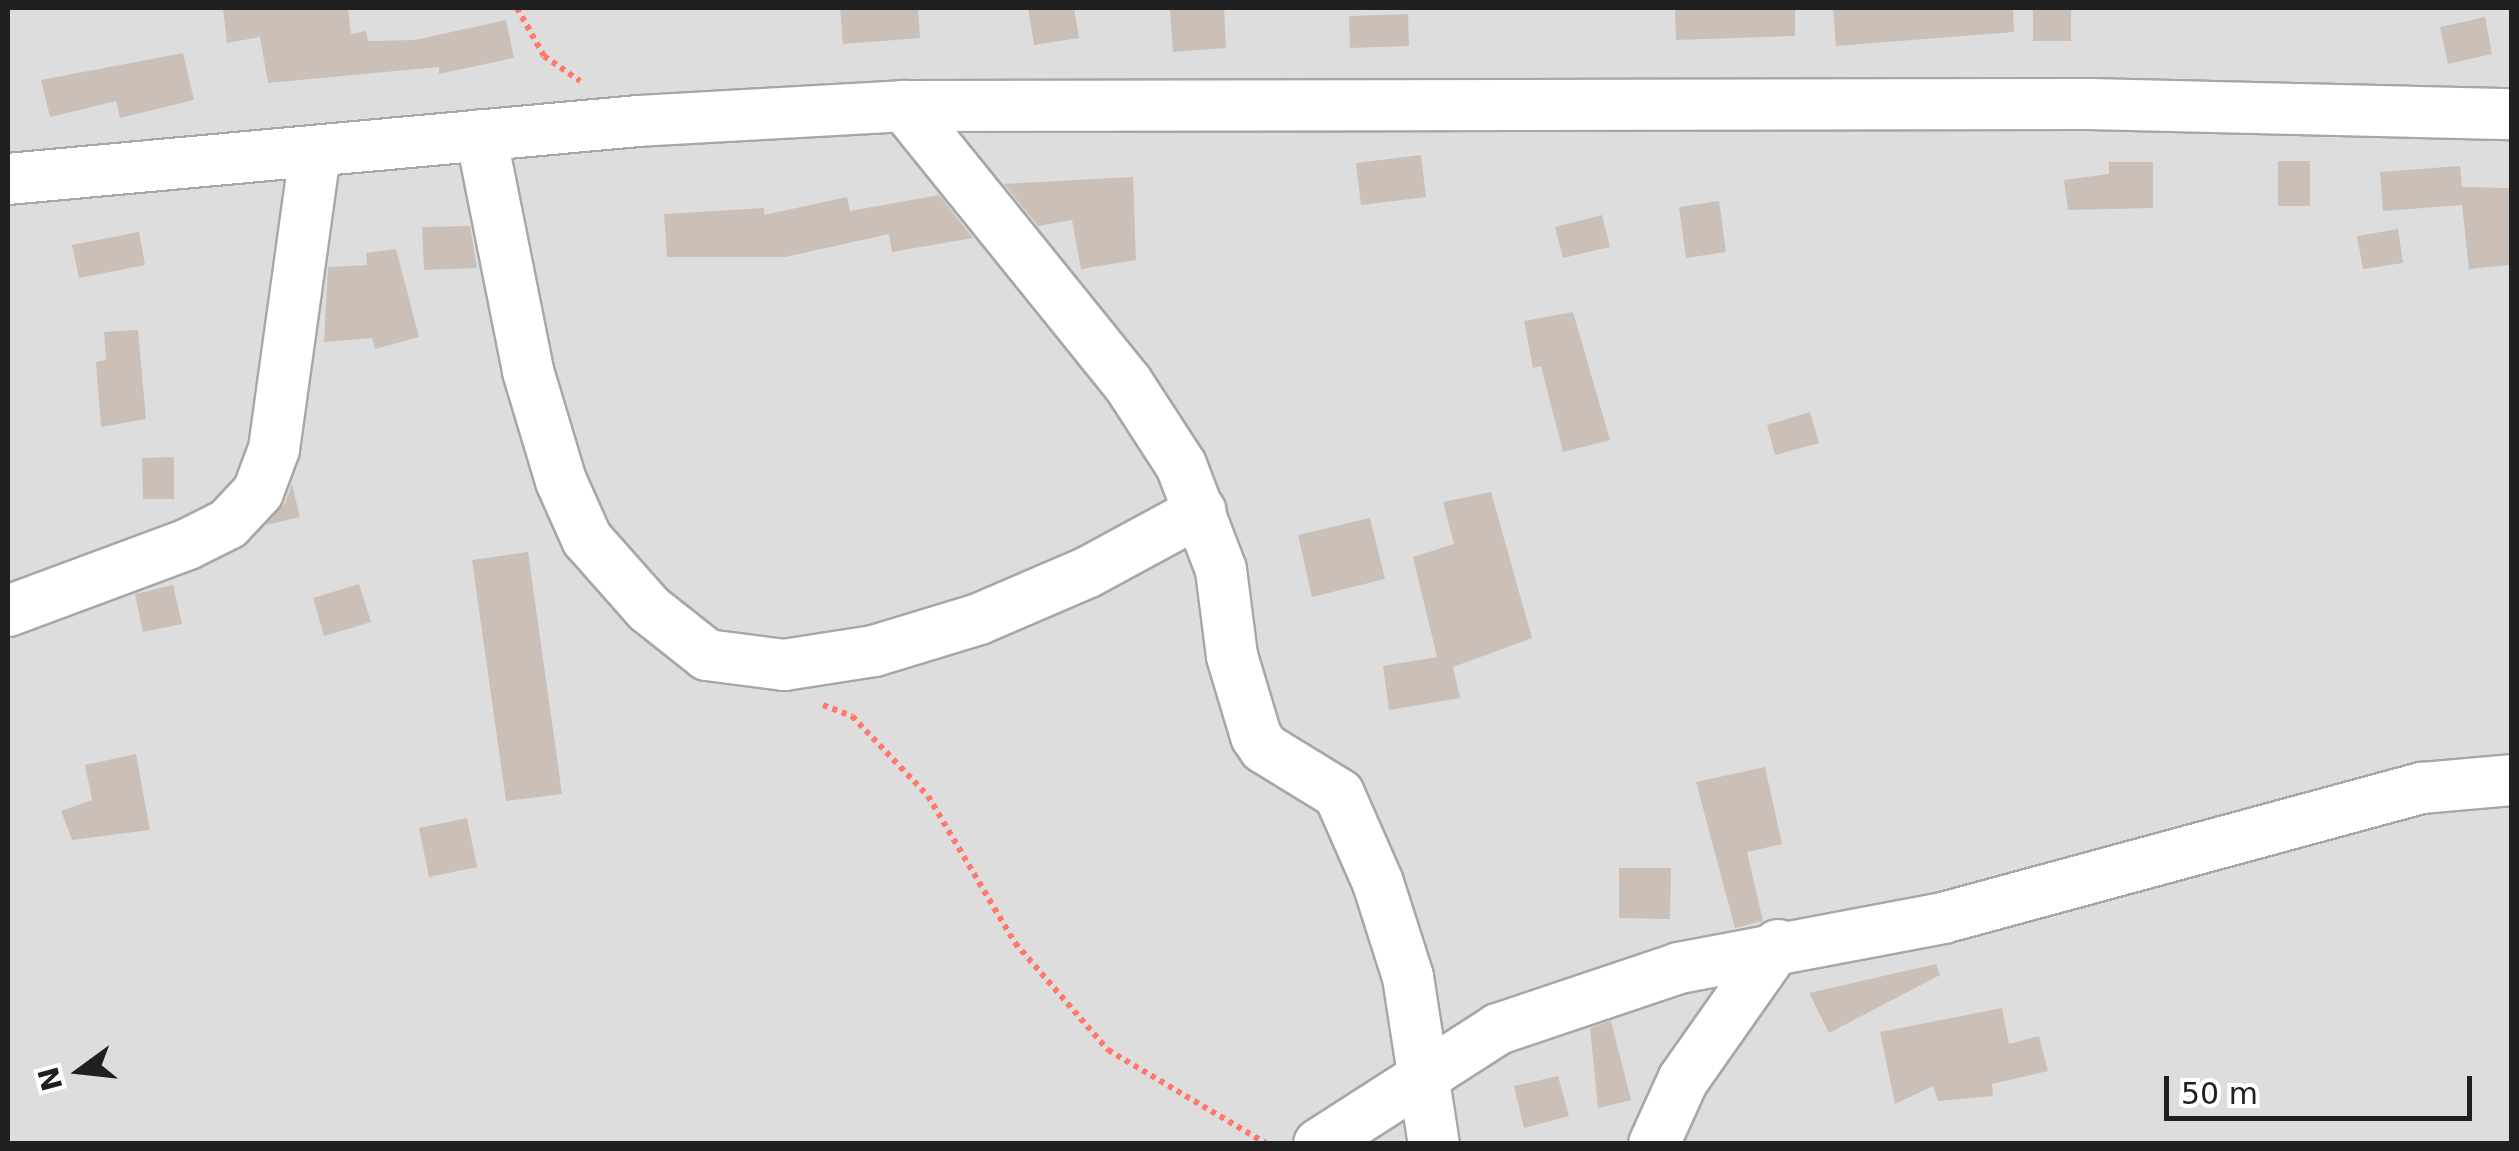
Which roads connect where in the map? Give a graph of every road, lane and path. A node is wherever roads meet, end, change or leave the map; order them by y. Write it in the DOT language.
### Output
graph roads {
  1 [pos="517,8"];
  2 [pos="904,106"];
  3 [pos="2512,114"];
  4 [pos="638,121"];
  5 [pos="482,135"];
  6 [pos="316,152"];
  7 [pos="8,179"];
  8 [pos="1201,511"];
  9 [pos="8,611"];
  10 [pos="804,698"];
  11 [pos="2512,780"];
  12 [pos="1778,945"];
  13 [pos="1426,1072"];
  14 [pos="1267,1144"];
  15 [pos="1319,1144"];
  16 [pos="1434,1144"];
  17 [pos="1654,1144"];
  1 -- 4 [label="path"];
  2 -- 3 [label="street"];
  2 -- 4 [label="street"];
  2 -- 8 [label="street"];
  4 -- 5 [label="street"];
  5 -- 6 [label="street"];
  5 -- 8 [label="street"];
  6 -- 7 [label="street"];
  6 -- 9 [label="street"];
  8 -- 13 [label="street"];
  10 -- 14 [label="path"];
  11 -- 12 [label="street"];
  12 -- 13 [label="street"];
  12 -- 17 [label="street"];
  13 -- 15 [label="street"];
  13 -- 16 [label="street"];
}
